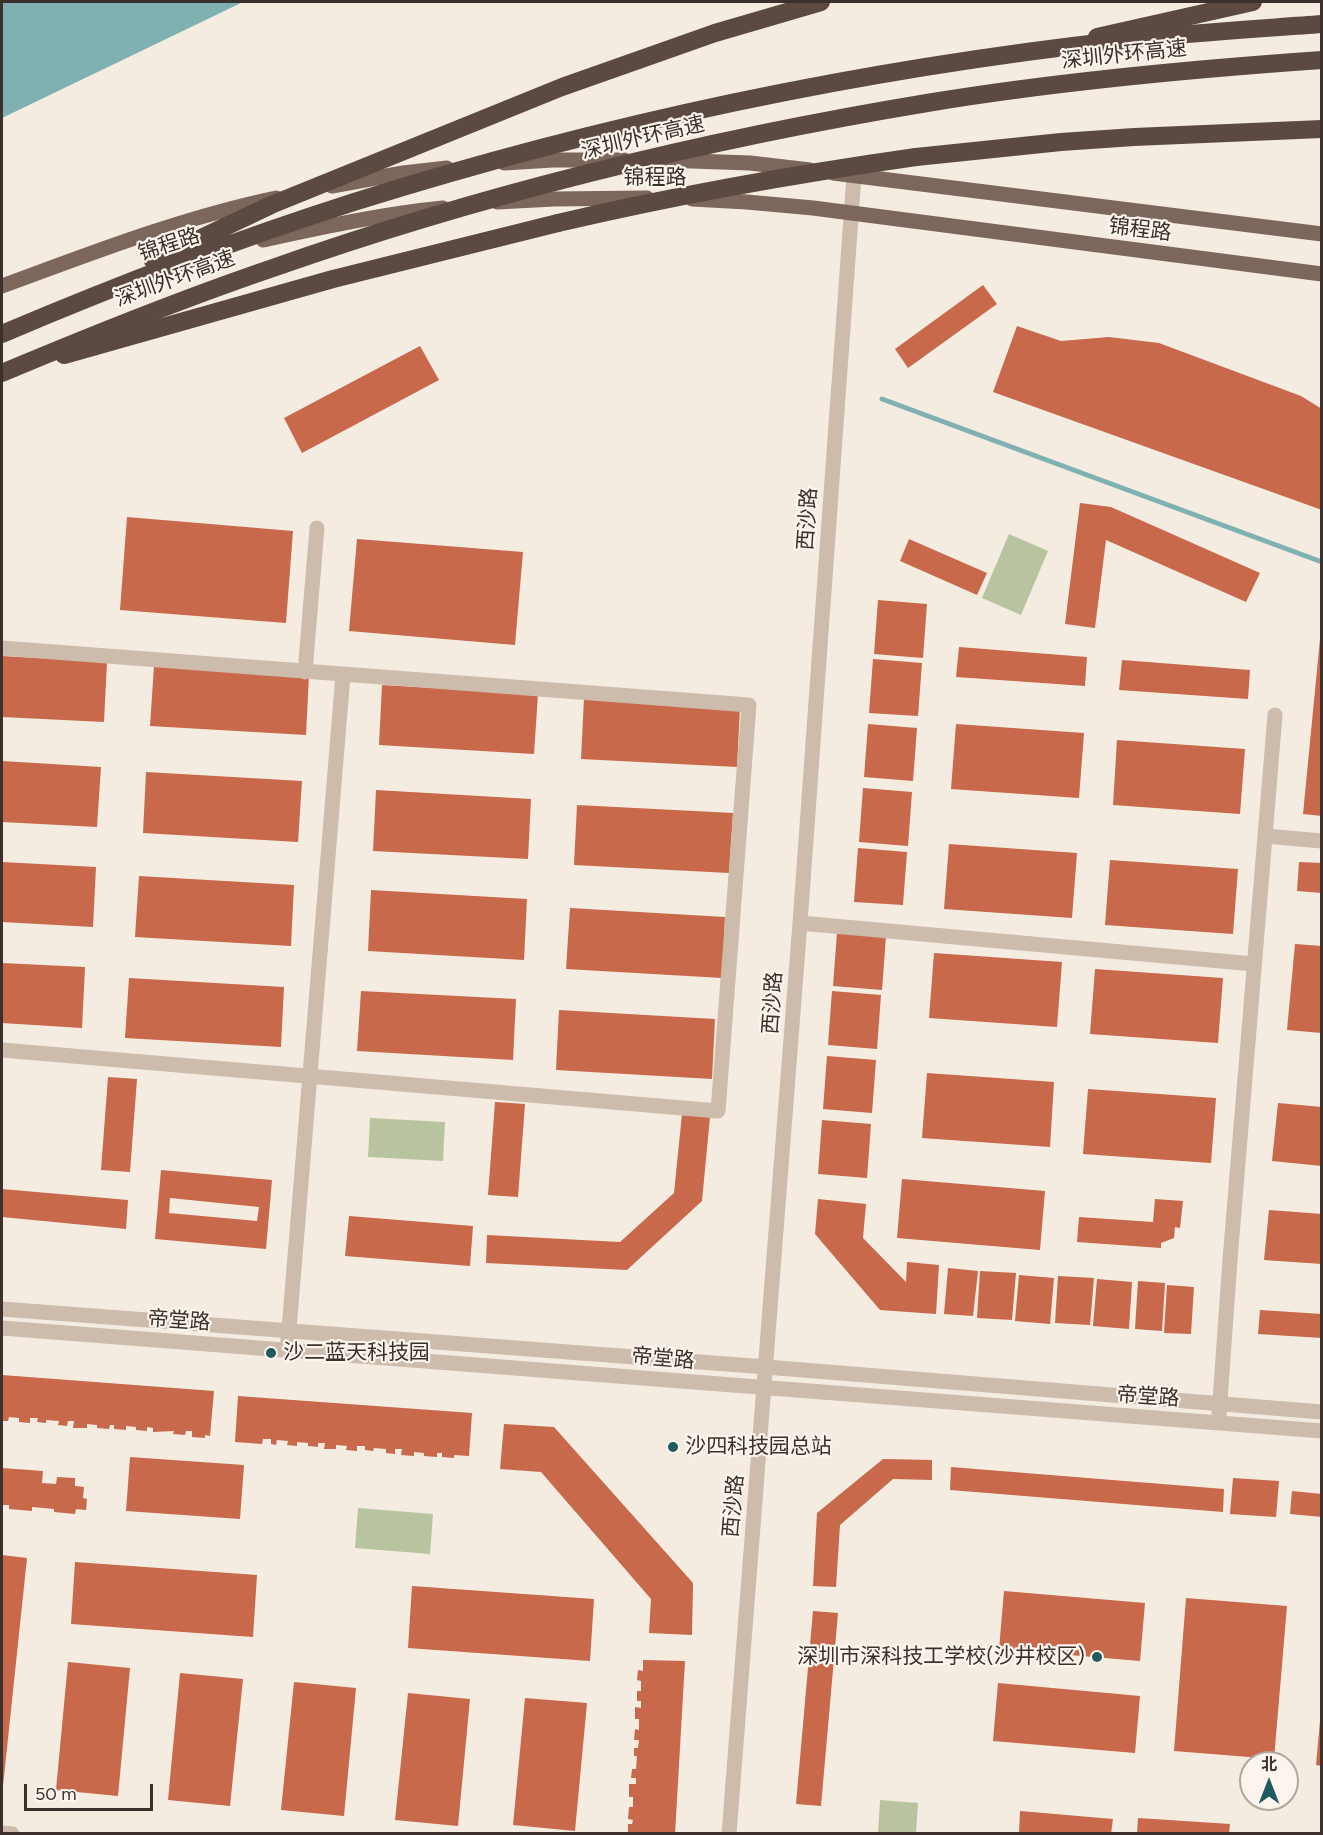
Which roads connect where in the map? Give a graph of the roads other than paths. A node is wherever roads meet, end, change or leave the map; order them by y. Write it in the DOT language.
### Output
graph roads {
  1 [pos="821,2"];
  2 [pos="1253,2"];
  3 [pos="1322,24"];
  4 [pos="1026,52"];
  5 [pos="1322,60"];
  6 [pos="1322,129"];
  7 [pos="1280,132"];
  8 [pos="1322,136"];
  9 [pos="854,176"];
  10 [pos="851,214"];
  11 [pos="1322,234"];
  12 [pos="1322,274"];
  13 [pos="2,286"];
  14 [pos="2,328"];
  15 [pos="2,333"];
  16 [pos="2,373"];
  17 [pos="317,528"];
  18 [pos="2,648"];
  19 [pos="305,672"];
  20 [pos="343,675"];
  21 [pos="1275,715"];
  22 [pos="1265,836"];
  23 [pos="1322,841"];
  24 [pos="800,923"];
  25 [pos="1254,964"];
  26 [pos="2,1050"];
  27 [pos="310,1075"];
  28 [pos="2,1309"];
  29 [pos="2,1328"];
  30 [pos="290,1331"];
  31 [pos="288,1350"];
  32 [pos="766,1367"];
  33 [pos="764,1389"];
  34 [pos="1220,1405"];
  35 [pos="1322,1412"];
  36 [pos="1218,1424"];
  37 [pos="1322,1431"];
  38 [pos="2,1833"];
  39 [pos="12,1833"];
  40 [pos="729,1833"];
  1 -- 15 [label="highway, bridge"];
  2 -- 4 [label="highway, bridge"];
  3 -- 4 [label="highway, 深圳外环高速, bridge"];
  4 -- 15 [label="highway, 深圳外环高速, bridge"];
  5 -- 16 [label="highway, 深圳外环高速, bridge"];
  6 -- 7 [label="highway"];
  7 -- 8 [label="highway"];
  7 -- 16 [label="highway, bridge"];
  9 -- 10 [label="street, 西沙路"];
  9 -- 11 [label="main road, 锦程路"];
  9 -- 13 [label="main road, 锦程路"];
  10 -- 12 [label="main road, 锦程路"];
  10 -- 14 [label="main road, 锦程路"];
  10 -- 24 [label="street, 西沙路"];
  17 -- 19 [label="street"];
  18 -- 19 [label="street"];
  19 -- 20 [label="street"];
  20 -- 27 [label="street"];
  20 -- 27 [label="street"];
  21 -- 22 [label="street"];
  22 -- 23 [label="street"];
  22 -- 25 [label="street"];
  24 -- 25 [label="street"];
  24 -- 32 [label="street, 西沙路"];
  25 -- 34 [label="street"];
  26 -- 27 [label="street"];
  27 -- 30 [label="street"];
  28 -- 30 [label="street, 帝堂路"];
  29 -- 31 [label="street, 帝堂路"];
  30 -- 31 [label="street"];
  30 -- 32 [label="street, 帝堂路"];
  31 -- 33 [label="street, 帝堂路"];
  32 -- 33 [label="street, 西沙路"];
  32 -- 34 [label="street, 帝堂路"];
  33 -- 36 [label="street, 帝堂路"];
  33 -- 40 [label="street, 西沙路"];
  34 -- 35 [label="street, 帝堂路"];
  34 -- 36 [label="street"];
  36 -- 37 [label="street, 帝堂路"];
  38 -- 39 [label="street"];
}
